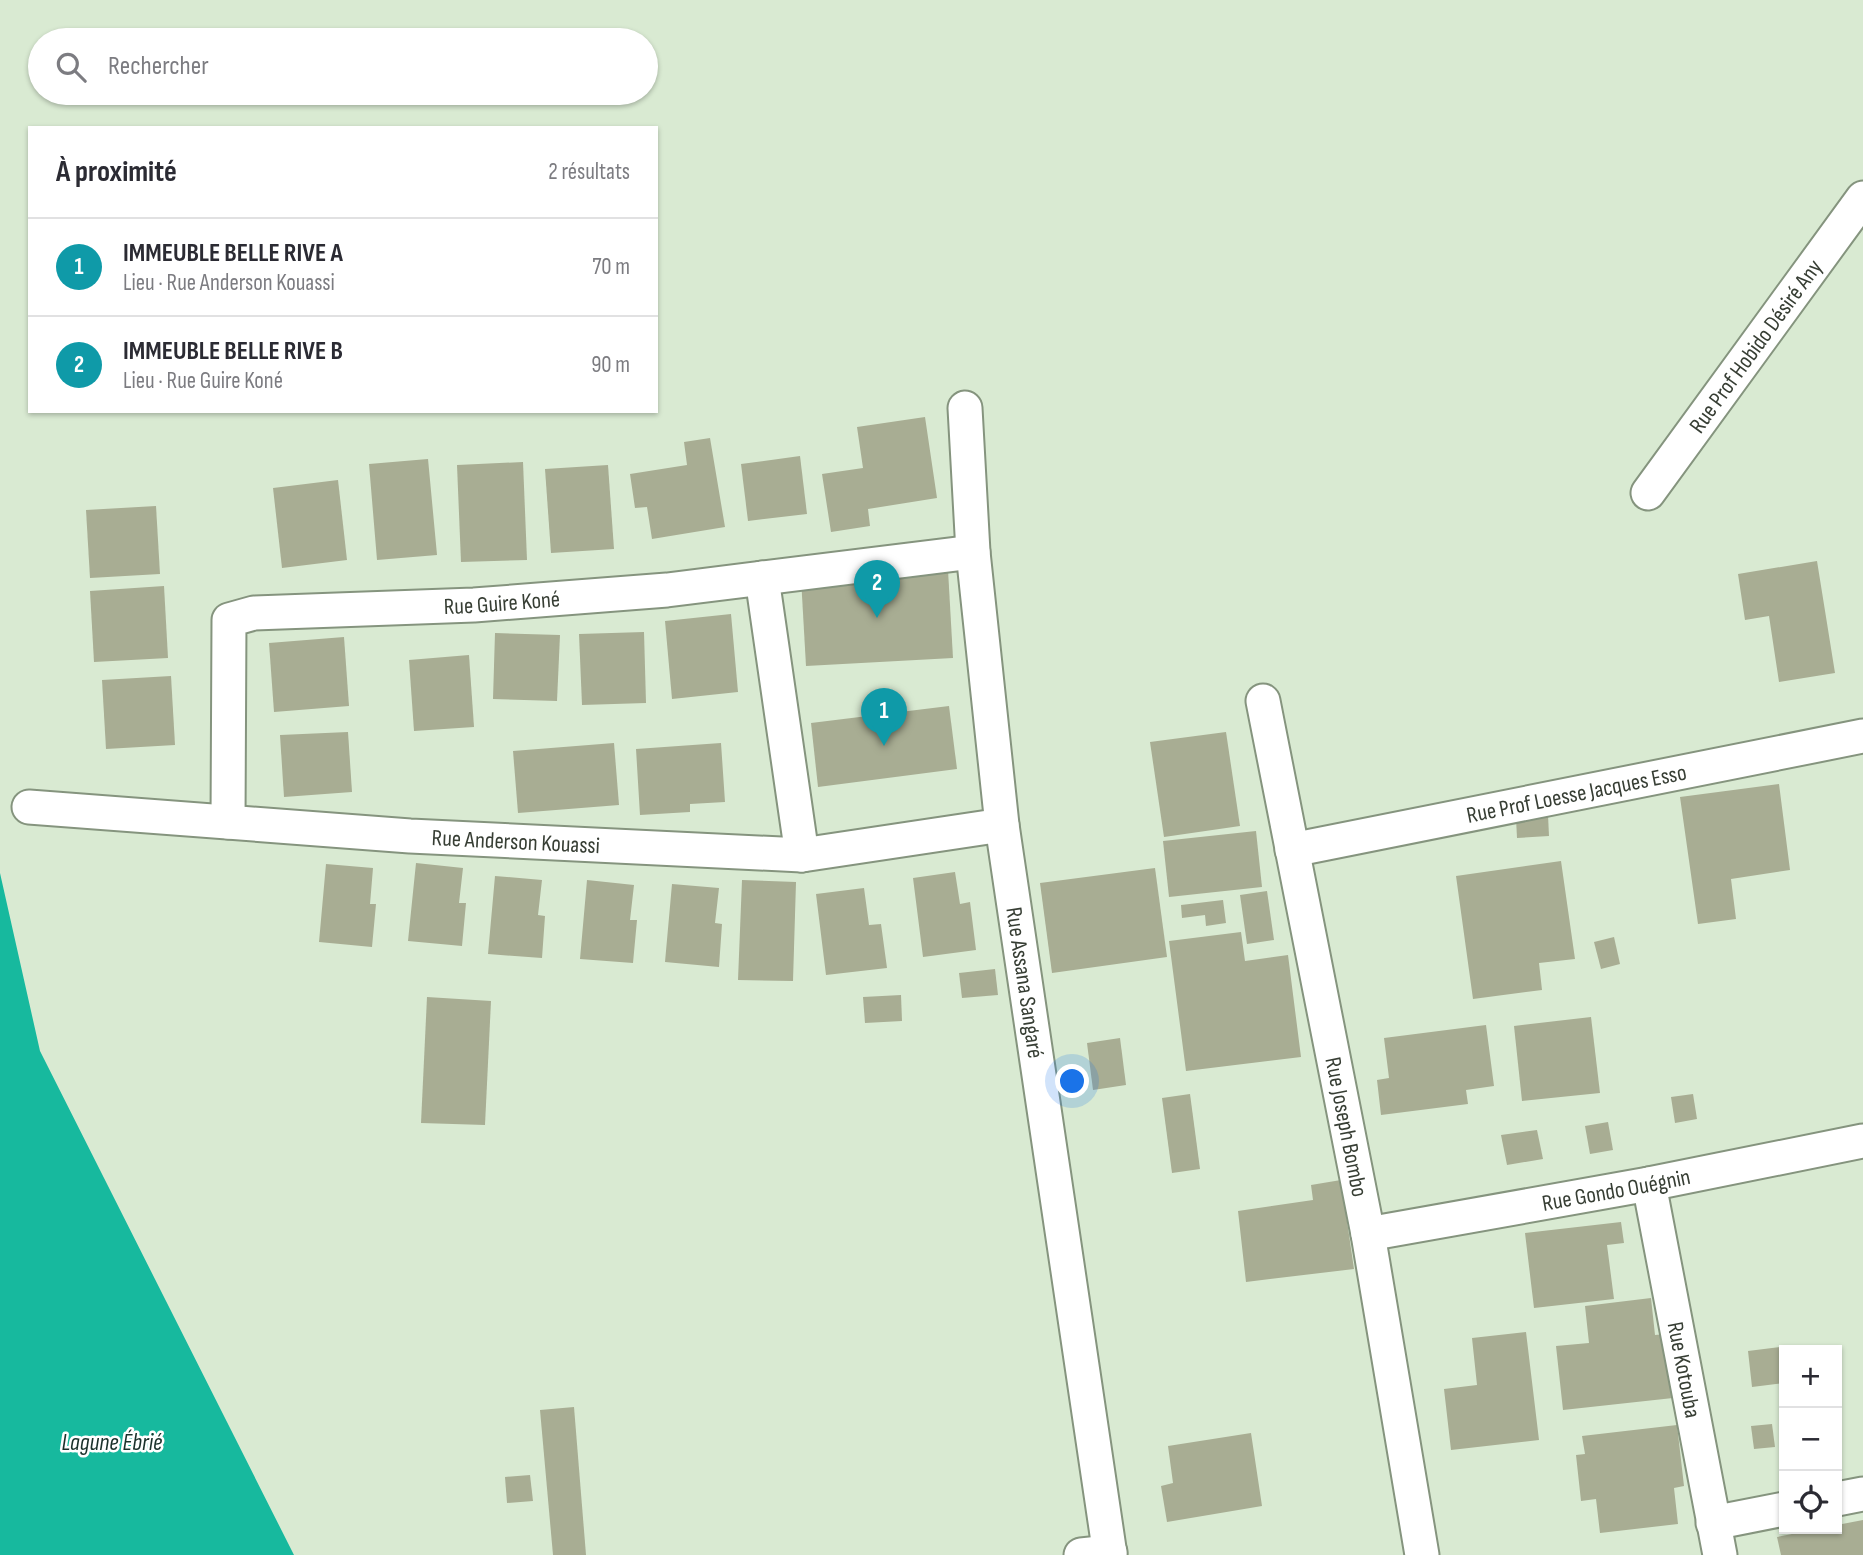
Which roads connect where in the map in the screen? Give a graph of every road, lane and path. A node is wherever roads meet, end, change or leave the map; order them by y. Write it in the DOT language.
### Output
graph roads {
  1 [pos="1863,198"];
  2 [pos="965,408"];
  3 [pos="1648,493"];
  4 [pos="973,552"];
  5 [pos="762,578"];
  6 [pos="1263,701"];
  7 [pos="1863,736"];
  8 [pos="29,807"];
  9 [pos="228,822"];
  10 [pos="1002,825"];
  11 [pos="1292,850"];
  12 [pos="802,855"];
  13 [pos="1863,1142"];
  14 [pos="1649,1184"];
  15 [pos="1367,1234"];
  16 [pos="1863,1494"];
  17 [pos="1842,1498"];
  18 [pos="1779,1511"];
  19 [pos="1713,1523"];
  20 [pos="1100,1554"];
  21 [pos="1422,1555"];
  22 [pos="1720,1555"];
  1 -- 3 [label="street, Rue Prof Hobido Désiré Any"];
  2 -- 4 [label="street, Rue Assana Sangaré"];
  4 -- 5 [label="street, Rue Guire Koné"];
  4 -- 10 [label="street, Rue Assana Sangaré"];
  5 -- 9 [label="street, Rue Guire Koné"];
  5 -- 12 [label="street"];
  6 -- 11 [label="street, Rue Joseph Bombo"];
  7 -- 11 [label="street, Rue Prof Loesse Jacques Esso"];
  8 -- 9 [label="street, Rue Anderson Kouassi"];
  9 -- 12 [label="street, Rue Anderson Kouassi"];
  10 -- 12 [label="street, Rue Anderson Kouassi"];
  10 -- 20 [label="street, Rue Assana Sangaré"];
  11 -- 15 [label="street, Rue Joseph Bombo"];
  13 -- 14 [label="street, Rue Gondo Ouégnin"];
  14 -- 15 [label="street, Rue Gondo Ouégnin"];
  14 -- 19 [label="street, Rue Kotouba"];
  15 -- 21 [label="street, Rue Joseph Bombo"];
  16 -- 17 [label="street"];
  18 -- 19 [label="street"];
  19 -- 22 [label="street, Rue Kotouba"];
}
